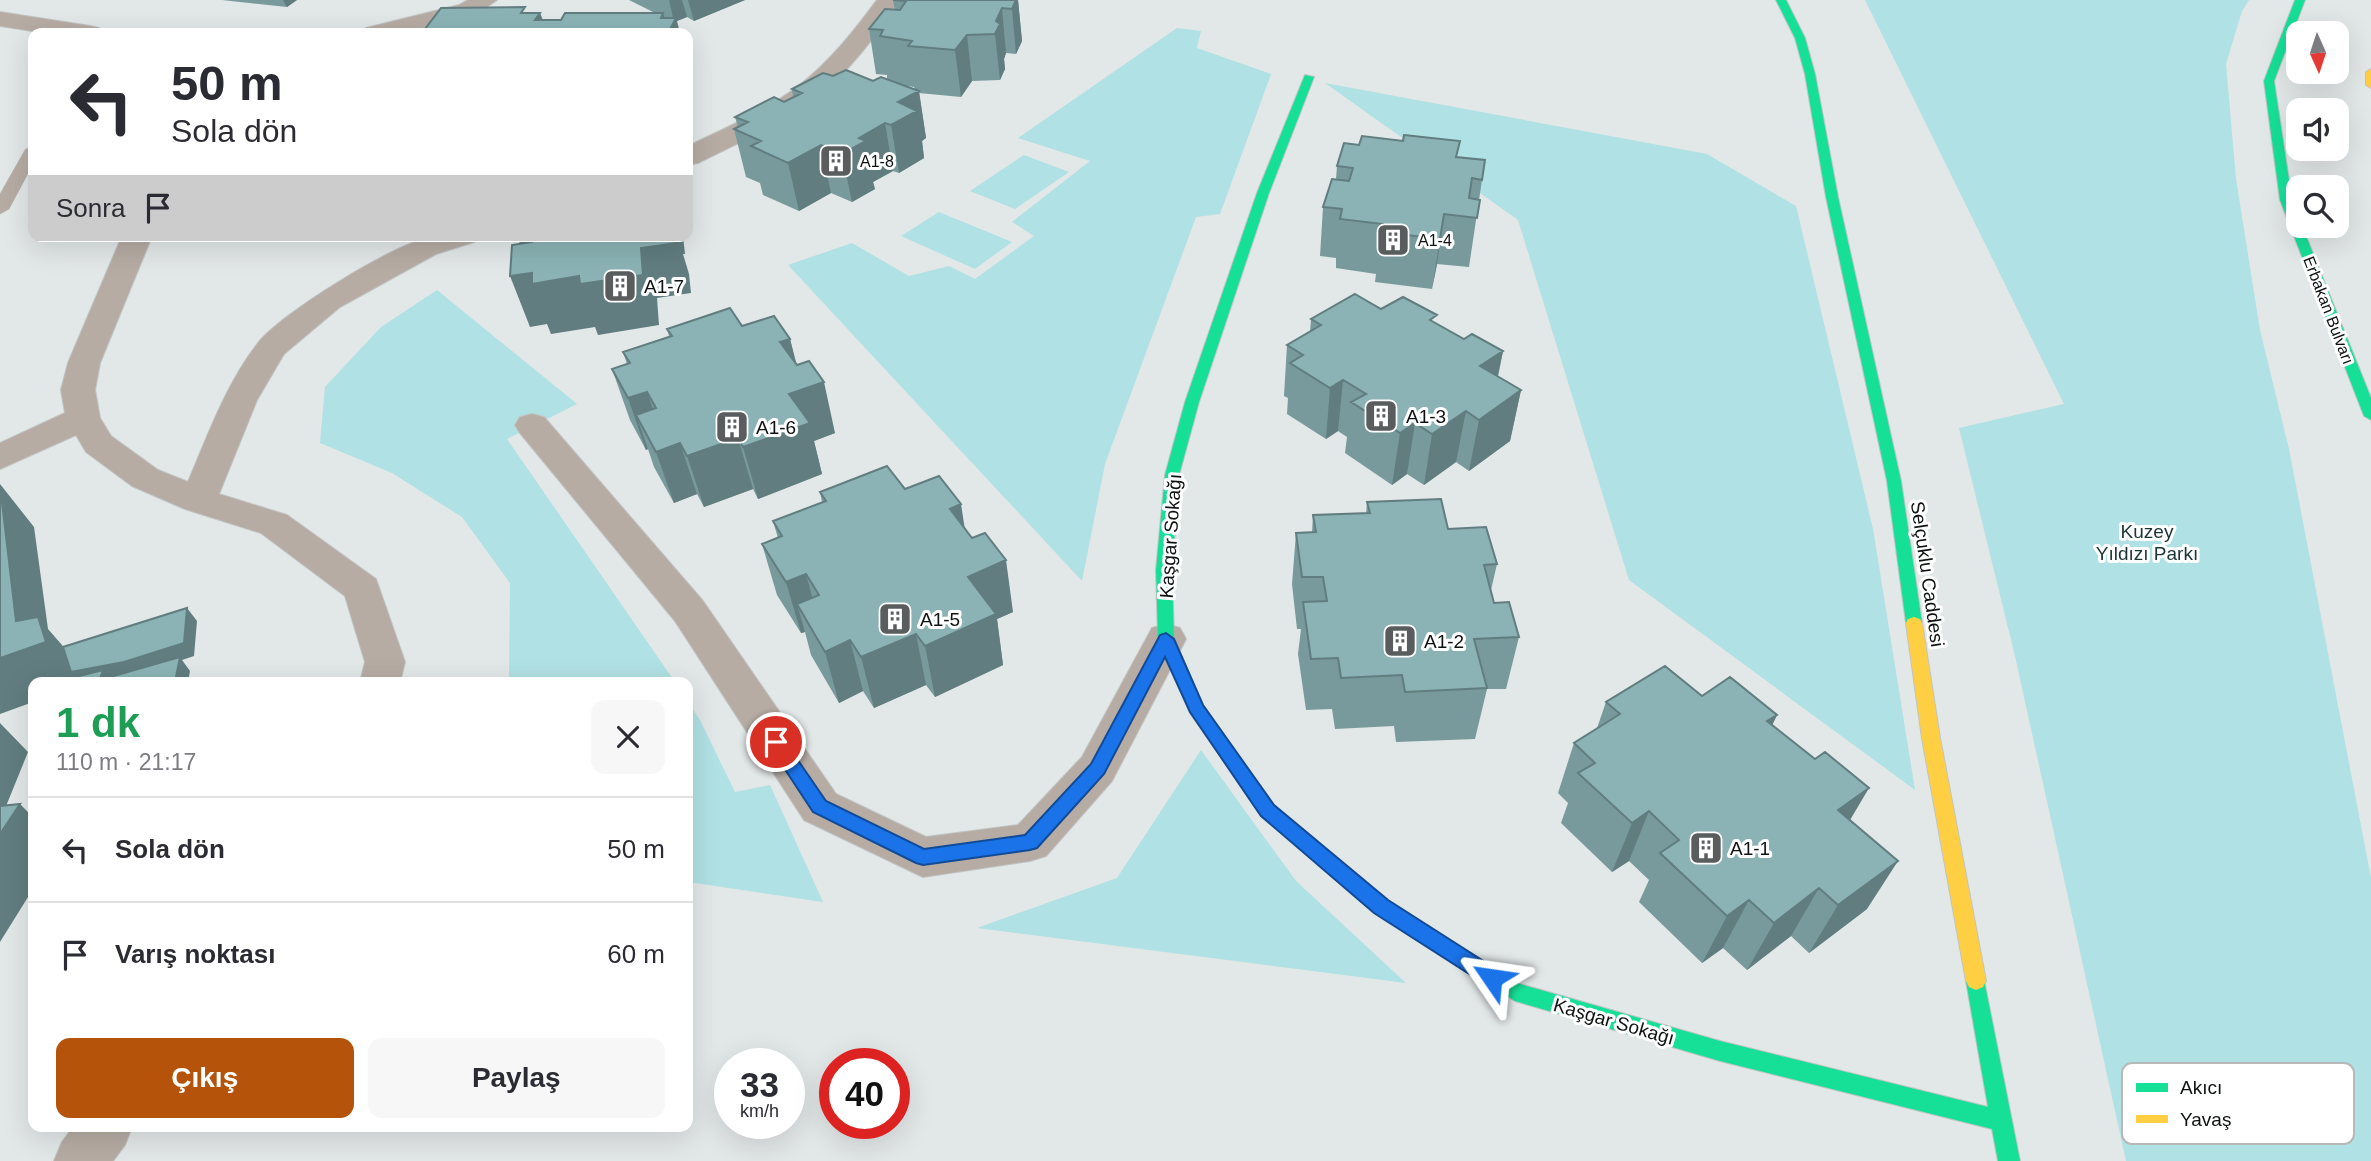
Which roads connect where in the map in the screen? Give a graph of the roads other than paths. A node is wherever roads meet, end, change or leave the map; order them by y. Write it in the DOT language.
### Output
graph roads {
  1 [pos="485,0"];
  2 [pos="889,0"];
  3 [pos="1781,0"];
  4 [pos="2300,0"];
  5 [pos="0,19"];
  6 [pos="58,28"];
  7 [pos="395,28"];
  8 [pos="2371,72"];
  9 [pos="1309,76"];
  10 [pos="2371,85"];
  11 [pos="28,154"];
  12 [pos="693,154"];
  13 [pos="0,209"];
  14 [pos="134,242"];
  15 [pos="444,242"];
  16 [pos="2370,416"];
  17 [pos="83,418"];
  18 [pos="532,425"];
  19 [pos="0,457"];
  20 [pos="198,500"];
  21 [pos="1166,639"];
  22 [pos="381,677"];
  23 [pos="2000,1120"];
  24 [pos="102,1132"];
  25 [pos="81,1161"];
  26 [pos="2009,1161"];
  1 -- 7 [label="street"];
  2 -- 12 [label="street"];
  3 -- 23 [label="main road, Selçuklu Caddesi"];
  4 -- 16 [label="main road, Erbakan Bulvarı"];
  5 -- 6 [label="street"];
  8 -- 10 [label="main road"];
  9 -- 21 [label="main road, Kaşgar Sokağı"];
  11 -- 13 [label="lane"];
  14 -- 17 [label="street"];
  15 -- 20 [label="street"];
  17 -- 19 [label="street"];
  17 -- 20 [label="street"];
  18 -- 21 [label="street"];
  20 -- 22 [label="street"];
  21 -- 23 [label="main road, Kaşgar Sokağı"];
  23 -- 26 [label="main road, Selçuklu Caddesi"];
  24 -- 25 [label="street"];
}
